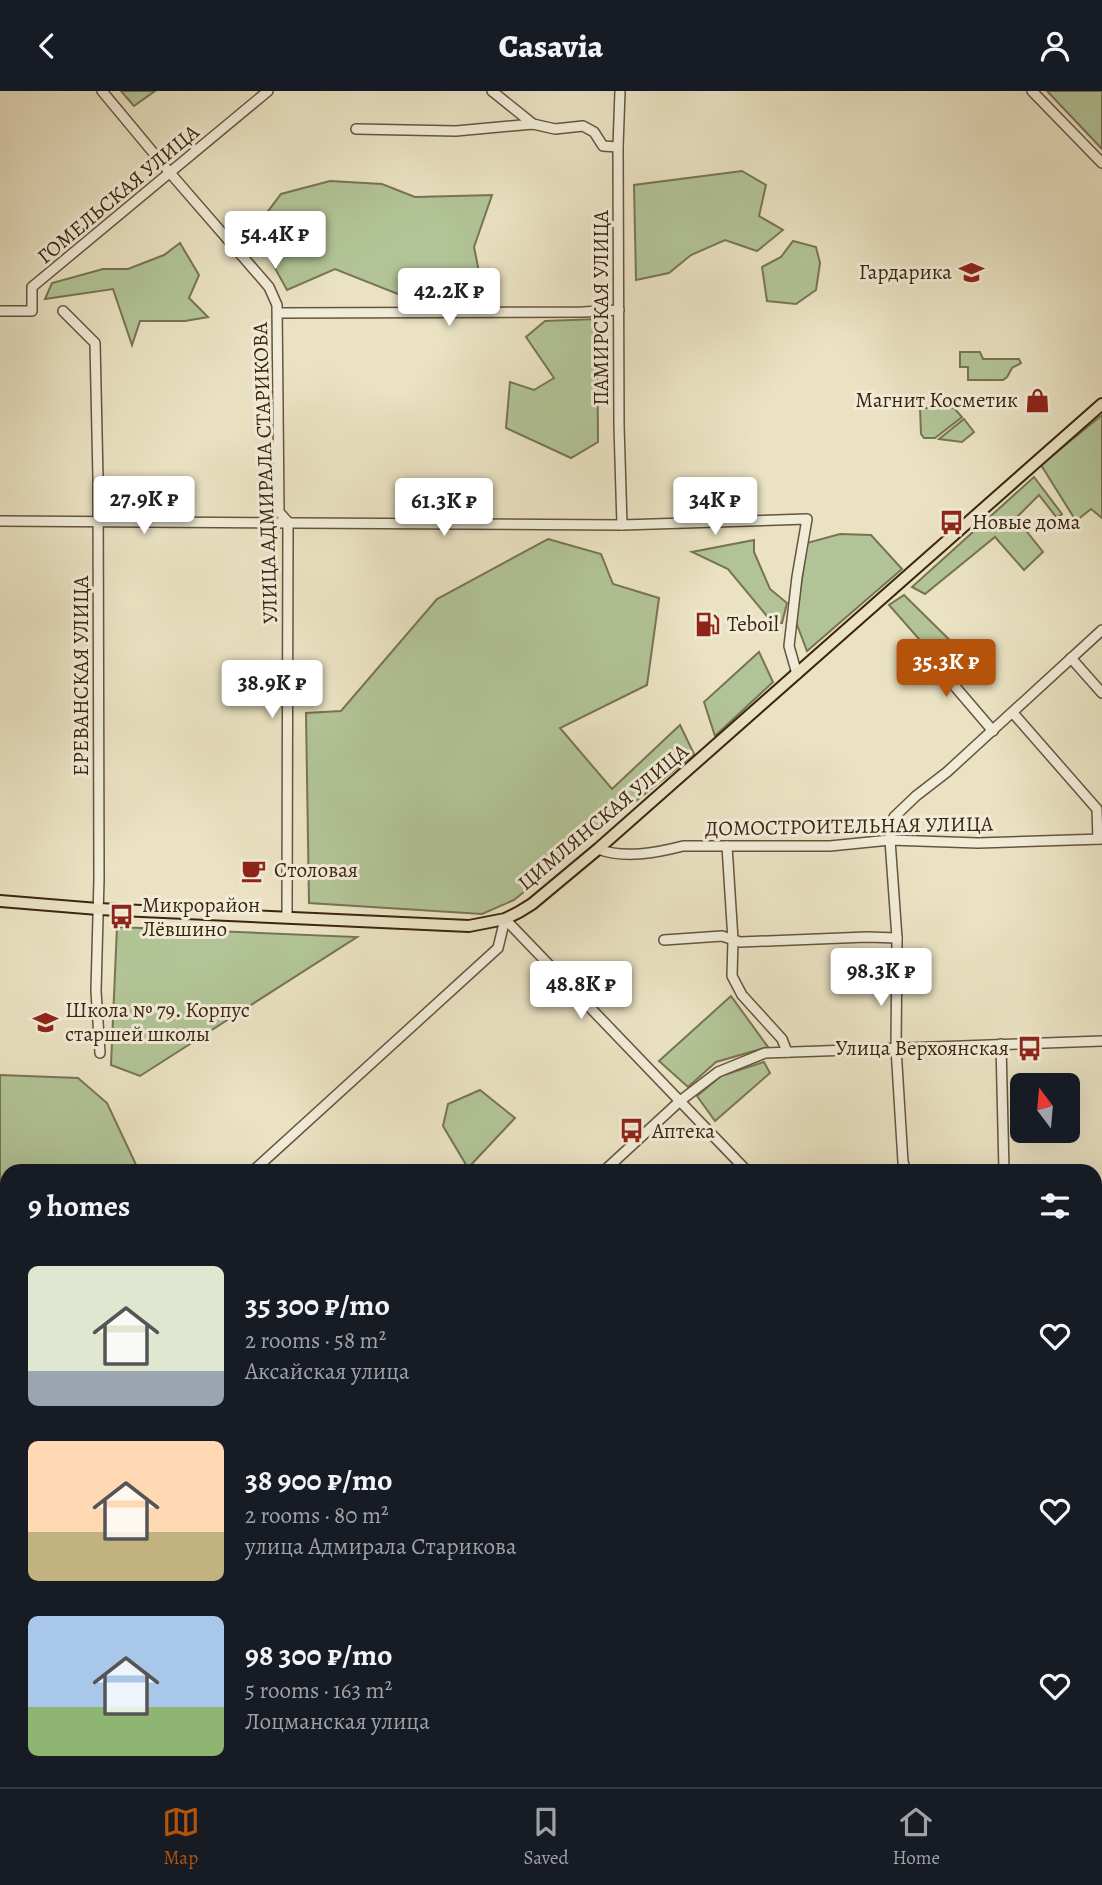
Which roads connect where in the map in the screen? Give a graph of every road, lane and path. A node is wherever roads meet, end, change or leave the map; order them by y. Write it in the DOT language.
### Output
graph roads {
  1 [pos="102,91"];
  2 [pos="268,91"];
  3 [pos="492,91"];
  4 [pos="620,91"];
  5 [pos="1032,91"];
  6 [pos="533,124"];
  7 [pos="356,129"];
  8 [pos="618,147"];
  9 [pos="1102,163"];
  10 [pos="171,174"];
  11 [pos="619,310"];
  12 [pos="0,311"];
  13 [pos="63,311"];
  14 [pos="278,313"];
  15 [pos="1102,404"];
  16 [pos="0,521"];
  17 [pos="99,521"];
  18 [pos="288,522"];
  19 [pos="622,525"];
  20 [pos="1102,629"];
  21 [pos="922,648"];
  22 [pos="1071,658"];
  23 [pos="797,674"];
  24 [pos="1102,692"];
  25 [pos="1013,712"];
  26 [pos="993,731"];
  27 [pos="1100,839"];
  28 [pos="890,840"];
  29 [pos="727,846"];
  30 [pos="598,849"];
  31 [pos="0,901"];
  32 [pos="98,909"];
  33 [pos="287,917"];
  34 [pos="505,919"];
  35 [pos="897,938"];
  36 [pos="664,940"];
  37 [pos="733,940"];
  38 [pos="1102,1041"];
  39 [pos="1001,1044"];
  40 [pos="896,1048"];
  41 [pos="788,1052"];
  42 [pos="100,1053"];
  43 [pos="680,1101"];
  44 [pos="261,1164"];
  45 [pos="612,1164"];
  46 [pos="740,1164"];
  47 [pos="904,1164"];
  48 [pos="1004,1164"];
  1 -- 10 [label="street, УЛИЦА АДМИРАЛА СТАРИКОВА"];
  2 -- 10 [label="street, ГОМЕЛЬСКАЯ УЛИЦА"];
  3 -- 6 [label="street"];
  4 -- 8 [label="street, ПАМИРСКАЯ УЛИЦА"];
  5 -- 9 [label="street"];
  6 -- 7 [label="street"];
  6 -- 8 [label="street"];
  8 -- 11 [label="street, ПАМИРСКАЯ УЛИЦА"];
  10 -- 12 [label="street, ГОМЕЛЬСКАЯ УЛИЦА"];
  10 -- 14 [label="street, УЛИЦА АДМИРАЛА СТАРИКОВА"];
  11 -- 14 [label="street"];
  11 -- 19 [label="street, ПАМИРСКАЯ УЛИЦА"];
  13 -- 17 [label="street, ЕРЕВАНСКАЯ УЛИЦА"];
  14 -- 18 [label="street, УЛИЦА АДМИРАЛА СТАРИКОВА"];
  15 -- 23 [label="main road, ЦИМЛЯНСКАЯ УЛИЦА"];
  16 -- 17 [label="street"];
  17 -- 18 [label="street"];
  17 -- 32 [label="street, ЕРЕВАНСКАЯ УЛИЦА"];
  18 -- 19 [label="street"];
  18 -- 33 [label="street, УЛИЦА АДМИРАЛА СТАРИКОВА"];
  19 -- 23 [label="street"];
  20 -- 22 [label="street"];
  21 -- 26 [label="street"];
  22 -- 24 [label="street"];
  22 -- 25 [label="street"];
  23 -- 30 [label="main road, ЦИМЛЯНСКАЯ УЛИЦА"];
  25 -- 26 [label="street"];
  25 -- 27 [label="street"];
  26 -- 28 [label="street"];
  27 -- 28 [label="street, ДОМОСТРОИТЕЛЬНАЯ УЛИЦА"];
  28 -- 29 [label="street, ДОМОСТРОИТЕЛЬНАЯ УЛИЦА"];
  28 -- 35 [label="street"];
  29 -- 30 [label="street, ДОМОСТРОИТЕЛЬНАЯ УЛИЦА"];
  29 -- 37 [label="street"];
  30 -- 34 [label="main road, ЦИМЛЯНСКАЯ УЛИЦА"];
  31 -- 32 [label="main road, ЦИМЛЯНСКАЯ УЛИЦА"];
  32 -- 33 [label="main road, ЦИМЛЯНСКАЯ УЛИЦА"];
  32 -- 42 [label="street, ЕРЕВАНСКАЯ УЛИЦА"];
  33 -- 34 [label="main road, ЦИМЛЯНСКАЯ УЛИЦА"];
  34 -- 43 [label="street"];
  34 -- 44 [label="street"];
  35 -- 37 [label="street"];
  35 -- 40 [label="street"];
  36 -- 37 [label="street"];
  37 -- 41 [label="street"];
  38 -- 39 [label="street"];
  39 -- 40 [label="street"];
  39 -- 48 [label="street"];
  40 -- 41 [label="street"];
  40 -- 47 [label="street"];
  41 -- 43 [label="street"];
  43 -- 45 [label="street"];
  43 -- 46 [label="street"];
}
